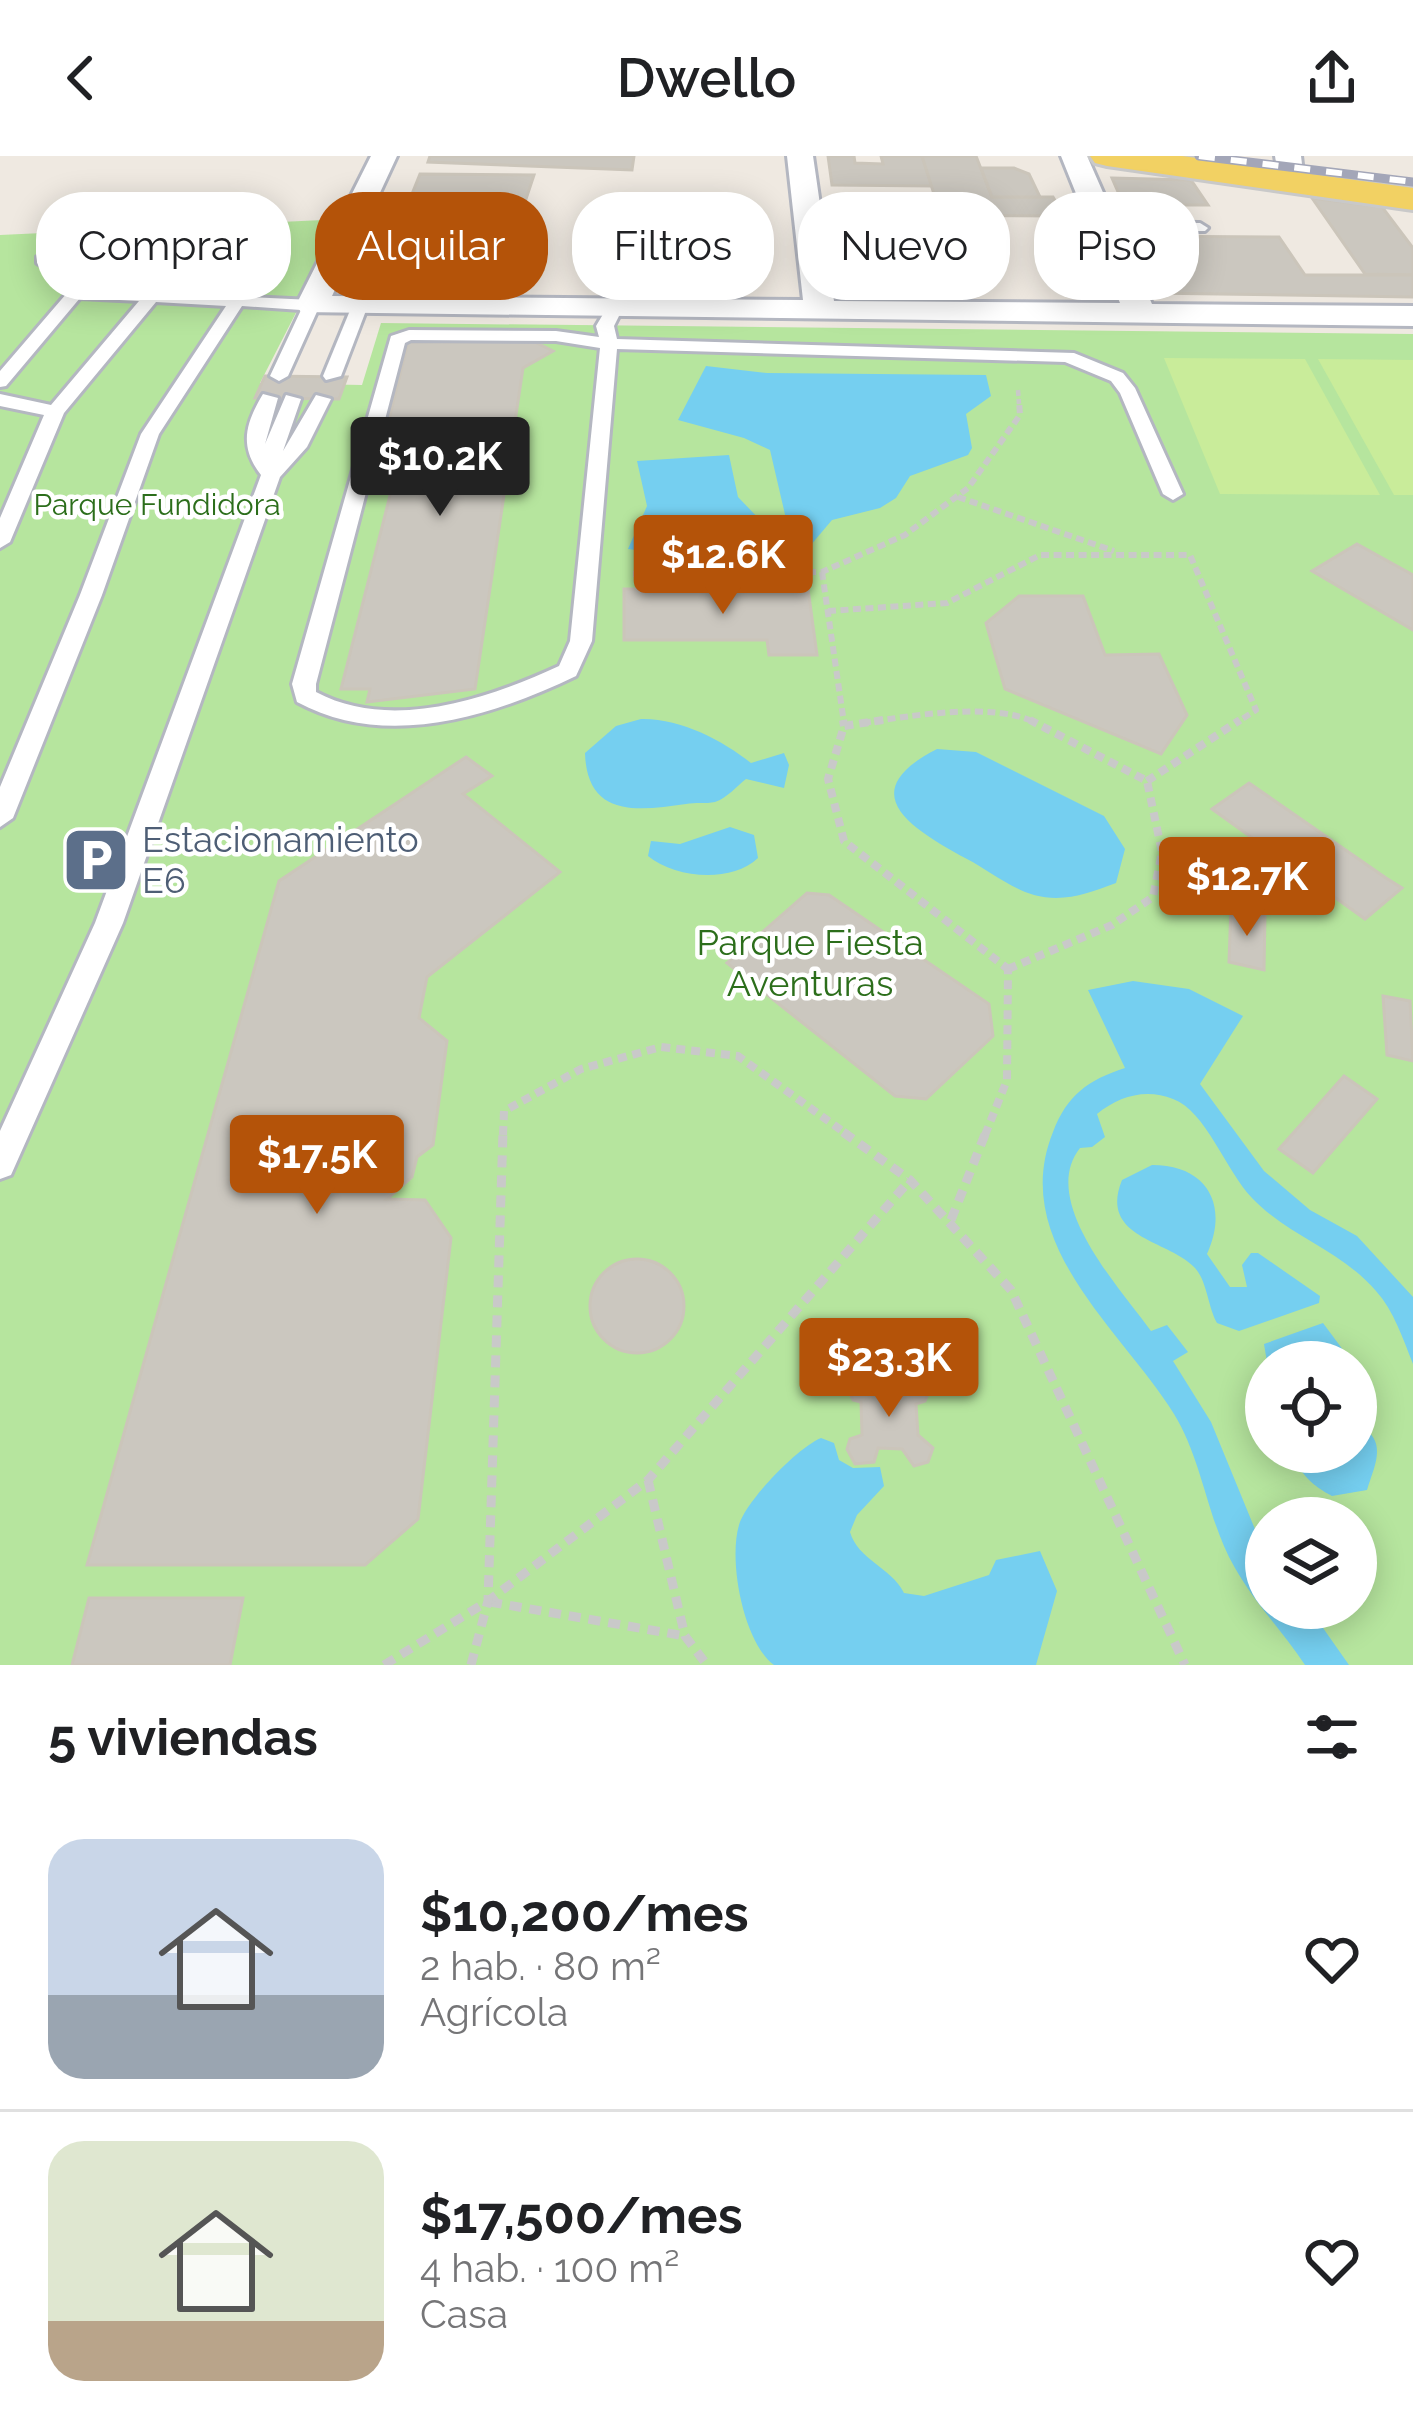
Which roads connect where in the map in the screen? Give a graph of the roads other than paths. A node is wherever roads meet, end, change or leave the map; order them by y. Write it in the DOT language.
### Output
graph roads {
  1 [pos="384,156"];
  2 [pos="800,156"];
  3 [pos="1074,156"];
  4 [pos="1107,156"];
  5 [pos="1286,163"];
  6 [pos="1413,175"];
  7 [pos="1088,192"];
  8 [pos="1413,199"];
  9 [pos="70,300"];
  10 [pos="149,300"];
  11 [pos="238,300"];
  12 [pos="259,300"];
  13 [pos="1134,300"];
  14 [pos="318,306"];
  15 [pos="359,308"];
  16 [pos="614,310"];
  17 [pos="820,310"];
  18 [pos="1139,311"];
  19 [pos="1413,316"];
  20 [pos="609,344"];
  21 [pos="279,376"];
  22 [pos="301,376"];
  23 [pos="332,376"];
  24 [pos="0,382"];
  25 [pos="269,398"];
  26 [pos="292,399"];
  27 [pos="322,399"];
  28 [pos="0,400"];
  29 [pos="55,412"];
  30 [pos="271,475"];
  31 [pos="1173,494"];
  32 [pos="0,542"];
  33 [pos="0,818"];
  34 [pos="0,1165"];
  1 -- 14 [label="street"];
  2 -- 17 [label="street"];
  3 -- 7 [label="street"];
  4 -- 5 [label="main road"];
  5 -- 6 [label="main road"];
  5 -- 8 [label="main road"];
  9 -- 24 [label="lane"];
  10 -- 29 [label="lane"];
  11 -- 33 [label="lane"];
  12 -- 14 [label="lane"];
  13 -- 18 [label="street"];
  14 -- 15 [label="street"];
  14 -- 21 [label="lane"];
  14 -- 22 [label="lane"];
  15 -- 16 [label="street"];
  15 -- 23 [label="lane"];
  16 -- 17 [label="street"];
  16 -- 20 [label="lane"];
  17 -- 18 [label="street"];
  18 -- 19 [label="street"];
  20 -- 20 [label="lane"];
  20 -- 31 [label="lane"];
  25 -- 30 [label="lane"];
  26 -- 30 [label="lane"];
  27 -- 30 [label="lane"];
  28 -- 29 [label="lane"];
  29 -- 32 [label="lane"];
  30 -- 34 [label="lane"];
}
